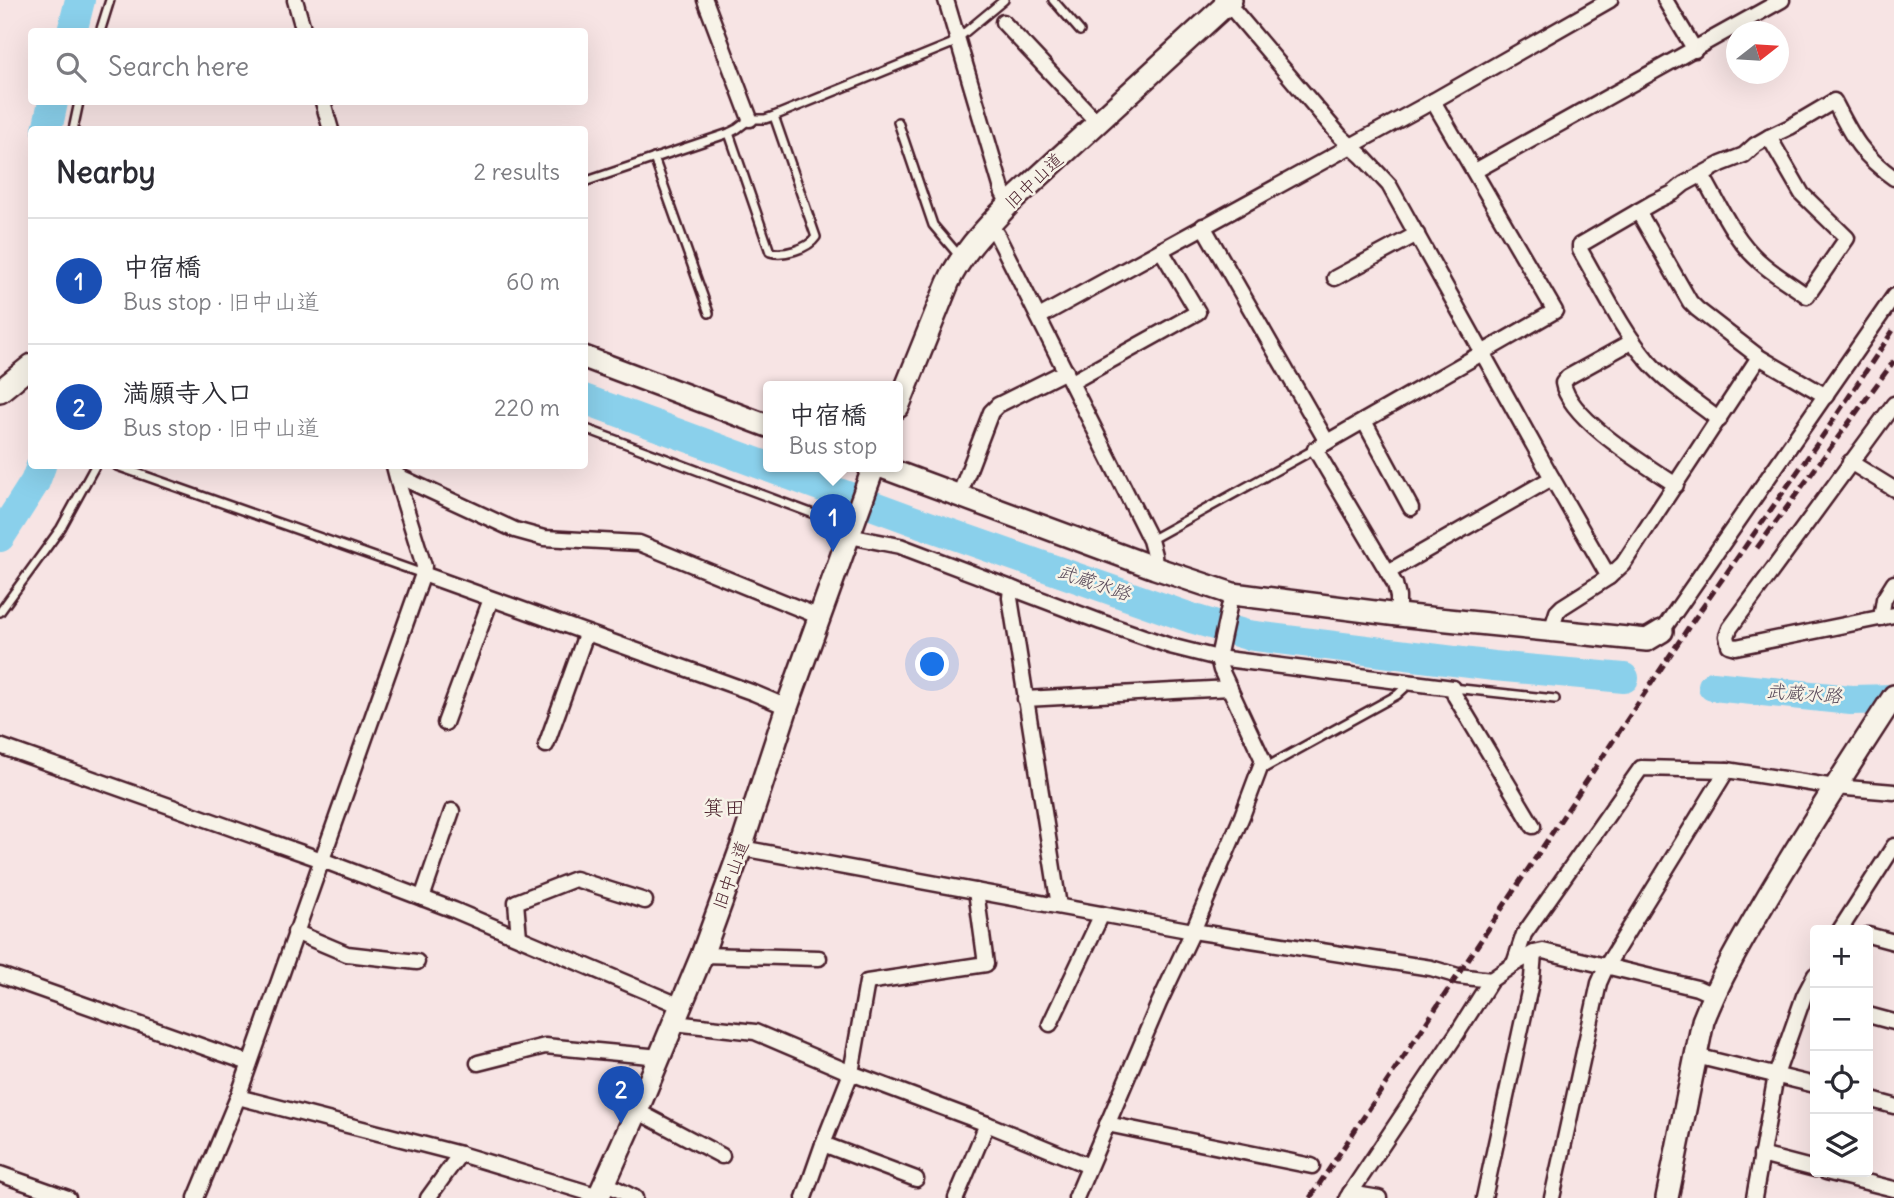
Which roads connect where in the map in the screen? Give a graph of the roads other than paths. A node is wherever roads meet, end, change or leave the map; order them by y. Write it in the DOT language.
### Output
graph roads {
  1 [pos="110,0"];
  2 [pos="296,0"];
  3 [pos="705,0"];
  4 [pos="946,0"];
  5 [pos="1004,0"];
  6 [pos="1053,0"];
  7 [pos="1610,0"];
  8 [pos="1665,0"];
  9 [pos="1782,0"];
  10 [pos="1226,2"];
  11 [pos="1003,22"];
  12 [pos="101,28"];
  13 [pos="303,28"];
  14 [pos="1080,31"];
  15 [pos="958,40"];
  16 [pos="1695,50"];
  17 [pos="1433,101"];
  18 [pos="78,105"];
  19 [pos="324,105"];
  20 [pos="774,116"];
  21 [pos="750,119"];
  22 [pos="898,122"];
  23 [pos="1097,122"];
  24 [pos="74,126"];
  25 [pos="330,126"];
  26 [pos="729,133"];
  27 [pos="1769,137"];
  28 [pos="1351,145"];
  29 [pos="654,158"];
  30 [pos="1475,171"];
  31 [pos="1702,175"];
  32 [pos="1894,178"];
  33 [pos="588,181"];
  34 [pos="1009,204"];
  35 [pos="1638,211"];
  36 [pos="990,225"];
  37 [pos="1203,226"];
  38 [pos="1417,234"];
  39 [pos="1161,250"];
  40 [pos="961,259"];
  41 [pos="1335,278"];
  42 [pos="1894,296"];
  43 [pos="709,313"];
  44 [pos="1039,317"];
  45 [pos="1633,341"];
  46 [pos="1482,352"];
  47 [pos="1759,357"];
  48 [pos="588,358"];
  49 [pos="28,368"];
  50 [pos="1069,377"];
  51 [pos="0,391"];
  52 [pos="903,395"];
  53 [pos="1826,396"];
  54 [pos="1894,404"];
  55 [pos="1719,420"];
  56 [pos="1364,421"];
  57 [pos="763,424"];
  58 [pos="588,430"];
  59 [pos="1321,445"];
  60 [pos="1850,462"];
  61 [pos="93,469"];
  62 [pos="125,469"];
  63 [pos="396,471"];
  64 [pos="874,472"];
  65 [pos="884,472"];
  66 [pos="1552,478"];
  67 [pos="1676,485"];
  68 [pos="1894,489"];
  69 [pos="959,496"];
  70 [pos="1411,508"];
  71 [pos="851,529"];
  72 [pos="1150,540"];
  73 [pos="1155,568"];
  74 [pos="1388,572"];
  75 [pos="422,574"];
  76 [pos="1609,577"];
  77 [pos="1894,583"];
  78 [pos="1012,588"];
  79 [pos="491,599"];
  80 [pos="1231,600"];
  81 [pos="0,612"];
  82 [pos="1398,615"];
  83 [pos="820,617"];
  84 [pos="1887,617"];
  85 [pos="1551,631"];
  86 [pos="1662,631"];
  87 [pos="586,634"];
  88 [pos="1219,652"];
  89 [pos="1411,683"];
  90 [pos="1230,688"];
  91 [pos="1452,688"];
  92 [pos="1894,696"];
  93 [pos="1025,699"];
  94 [pos="1555,699"];
  95 [pos="787,707"];
  96 [pos="445,723"];
  97 [pos="546,745"];
  98 [pos="0,746"];
  99 [pos="1727,770"];
  100 [pos="1259,771"];
  101 [pos="1835,787"];
  102 [pos="1894,792"];
  103 [pos="452,811"];
  104 [pos="1533,826"];
  105 [pos="741,848"];
  106 [pos="1893,849"];
  107 [pos="322,860"];
  108 [pos="976,891"];
  109 [pos="422,898"];
  110 [pos="645,901"];
  111 [pos="1059,906"];
  112 [pos="1102,914"];
  113 [pos="1846,925"];
  114 [pos="1193,931"];
  115 [pos="295,932"];
  116 [pos="1873,936"];
  117 [pos="519,937"];
  118 [pos="1894,942"];
  119 [pos="1534,953"];
  120 [pos="702,955"];
  121 [pos="819,958"];
  122 [pos="417,962"];
  123 [pos="1514,964"];
  124 [pos="1607,965"];
  125 [pos="0,975"];
  126 [pos="1491,980"];
  127 [pos="1713,995"];
  128 [pos="1810,999"];
  129 [pos="677,1015"];
  130 [pos="1873,1017"];
  131 [pos="1894,1022"];
  132 [pos="1050,1024"];
  133 [pos="1696,1056"];
  134 [pos="660,1057"];
  135 [pos="249,1063"];
  136 [pos="478,1063"];
  137 [pos="851,1073"];
  138 [pos="1776,1075"];
  139 [pos="1810,1084"];
  140 [pos="238,1097"];
  141 [pos="1873,1100"];
  142 [pos="1894,1106"];
  143 [pos="637,1111"];
  144 [pos="987,1124"];
  145 [pos="1107,1124"];
  146 [pos="823,1144"];
  147 [pos="460,1154"];
  148 [pos="1761,1155"];
  149 [pos="722,1156"];
  150 [pos="1089,1166"];
  151 [pos="1312,1166"];
  152 [pos="1810,1168"];
  153 [pos="0,1174"];
  154 [pos="1846,1177"];
  155 [pos="916,1180"];
  156 [pos="1894,1189"];
  157 [pos="601,1192"];
  158 [pos="1348,1196"];
  159 [pos="68,1198"];
  160 [pos="197,1198"];
  161 [pos="428,1198"];
  162 [pos="635,1198"];
  163 [pos="804,1198"];
  164 [pos="956,1198"];
  165 [pos="1076,1198"];
  166 [pos="1379,1198"];
  167 [pos="1484,1198"];
  168 [pos="1552,1198"];
  169 [pos="1667,1198"];
  170 [pos="1754,1198"];
  1 -- 12 [label="lane"];
  2 -- 13 [label="street"];
  3 -- 21 [label="street"];
  4 -- 15 [label="street"];
  5 -- 15 [label="lane"];
  6 -- 14 [label="lane"];
  7 -- 17 [label="street"];
  8 -- 16 [label="street"];
  9 -- 16 [label="street"];
  10 -- 23 [label="street, 旧中山道"];
  10 -- 28 [label="street"];
  11 -- 23 [label="street"];
  15 -- 20 [label="lane"];
  15 -- 34 [label="street"];
  16 -- 30 [label="street"];
  17 -- 28 [label="street"];
  17 -- 30 [label="street"];
  18 -- 24 [label="lane"];
  19 -- 25 [label="street"];
  20 -- 21 [label="lane"];
  20 -- 26 [label="lane"];
  21 -- 26 [label="lane"];
  22 -- 40 [label="lane"];
  23 -- 34 [label="street, 旧中山道"];
  26 -- 29 [label="lane"];
  27 -- 31 [label="street"];
  27 -- 31 [label="street"];
  27 -- 32 [label="street"];
  28 -- 37 [label="street"];
  28 -- 38 [label="street"];
  29 -- 33 [label="lane"];
  29 -- 43 [label="lane"];
  30 -- 46 [label="street"];
  31 -- 35 [label="street"];
  34 -- 36 [label="street, 旧中山道"];
  35 -- 45 [label="street"];
  35 -- 47 [label="street"];
  36 -- 40 [label="street, 旧中山道"];
  36 -- 44 [label="street"];
  37 -- 39 [label="street"];
  37 -- 59 [label="street"];
  38 -- 41 [label="street"];
  38 -- 46 [label="street"];
  39 -- 44 [label="street"];
  39 -- 50 [label="street"];
  40 -- 52 [label="street, 旧中山道"];
  42 -- 53 [label="street"];
  44 -- 50 [label="street"];
  45 -- 55 [label="street"];
  45 -- 67 [label="street"];
  46 -- 56 [label="street"];
  46 -- 66 [label="street"];
  47 -- 53 [label="street"];
  47 -- 55 [label="street"];
  48 -- 57 [label="street"];
  49 -- 51 [label="street"];
  50 -- 69 [label="street"];
  50 -- 72 [label="street"];
  53 -- 86 [label="street"];
  54 -- 60 [label="street"];
  55 -- 67 [label="street"];
  56 -- 59 [label="street"];
  56 -- 70 [label="street"];
  58 -- 71 [label="lane"];
  59 -- 72 [label="lane"];
  59 -- 74 [label="street"];
  60 -- 68 [label="street"];
  60 -- 84 [label="street"];
  61 -- 81 [label="lane"];
  62 -- 75 [label="lane"];
  63 -- 75 [label="street"];
  63 -- 83 [label="street"];
  64 -- 71 [label="street, 旧中山道"];
  65 -- 69 [label="street"];
  66 -- 74 [label="street"];
  66 -- 76 [label="street"];
  67 -- 76 [label="street"];
  69 -- 73 [label="street"];
  71 -- 78 [label="street"];
  71 -- 83 [label="street, 旧中山道"];
  72 -- 73 [label="street"];
  73 -- 80 [label="street"];
  74 -- 82 [label="street"];
  75 -- 79 [label="street"];
  75 -- 107 [label="street"];
  76 -- 85 [label="street"];
  77 -- 84 [label="street"];
  78 -- 88 [label="street"];
  78 -- 93 [label="street"];
  79 -- 87 [label="street"];
  79 -- 96 [label="street"];
  80 -- 82 [label="street"];
  80 -- 88 [label="street"];
  82 -- 85 [label="street"];
  83 -- 95 [label="street, 旧中山道"];
  85 -- 86 [label="street"];
  87 -- 95 [label="street"];
  87 -- 97 [label="street"];
  88 -- 89 [label="street"];
  88 -- 90 [label="street"];
  89 -- 91 [label="street"];
  89 -- 100 [label="lane"];
  90 -- 93 [label="street"];
  90 -- 100 [label="street"];
  91 -- 94 [label="lane"];
  91 -- 104 [label="street"];
  92 -- 101 [label="street"];
  93 -- 111 [label="street"];
  95 -- 105 [label="street, 旧中山道"];
  98 -- 107 [label="street"];
  99 -- 101 [label="street"];
  99 -- 123 [label="street"];
  99 -- 124 [label="street"];
  100 -- 114 [label="street"];
  101 -- 102 [label="street"];
  101 -- 127 [label="street"];
  103 -- 109 [label="street"];
  105 -- 108 [label="street"];
  105 -- 120 [label="street, 旧中山道"];
  106 -- 113 [label="street"];
  107 -- 109 [label="street"];
  107 -- 115 [label="street"];
  108 -- 111 [label="street"];
  108 -- 137 [label="street"];
  109 -- 117 [label="street"];
  110 -- 117 [label="street"];
  111 -- 112 [label="street"];
  112 -- 114 [label="street"];
  112 -- 132 [label="street"];
  114 -- 126 [label="street"];
  114 -- 145 [label="street"];
  115 -- 122 [label="street"];
  115 -- 135 [label="street"];
  116 -- 118 [label="street"];
  117 -- 129 [label="street"];
  119 -- 123 [label="street"];
  119 -- 124 [label="street"];
  119 -- 167 [label="street"];
  120 -- 121 [label="street"];
  120 -- 129 [label="street, 旧中山道"];
  123 -- 126 [label="street"];
  124 -- 127 [label="street"];
  124 -- 168 [label="street"];
  125 -- 135 [label="street"];
  126 -- 158 [label="street"];
  127 -- 133 [label="street"];
  128 -- 138 [label="street"];
  129 -- 134 [label="street, 旧中山道"];
  129 -- 137 [label="street"];
  130 -- 131 [label="street"];
  133 -- 138 [label="street"];
  133 -- 169 [label="street"];
  134 -- 136 [label="street"];
  134 -- 143 [label="street, 旧中山道"];
  135 -- 140 [label="street"];
  137 -- 144 [label="street"];
  137 -- 146 [label="street"];
  138 -- 139 [label="street"];
  138 -- 148 [label="street"];
  140 -- 147 [label="street"];
  140 -- 160 [label="street"];
  141 -- 142 [label="street"];
  143 -- 149 [label="street"];
  143 -- 157 [label="street, 旧中山道"];
  144 -- 150 [label="street"];
  144 -- 164 [label="street"];
  145 -- 150 [label="street"];
  145 -- 151 [label="street"];
  146 -- 155 [label="street"];
  146 -- 163 [label="street"];
  147 -- 157 [label="street"];
  147 -- 161 [label="street"];
  148 -- 152 [label="street"];
  148 -- 170 [label="street"];
  150 -- 165 [label="street"];
  153 -- 159 [label="street"];
  154 -- 156 [label="street"];
  157 -- 162 [label="street"];
  158 -- 166 [label="street"];
}
